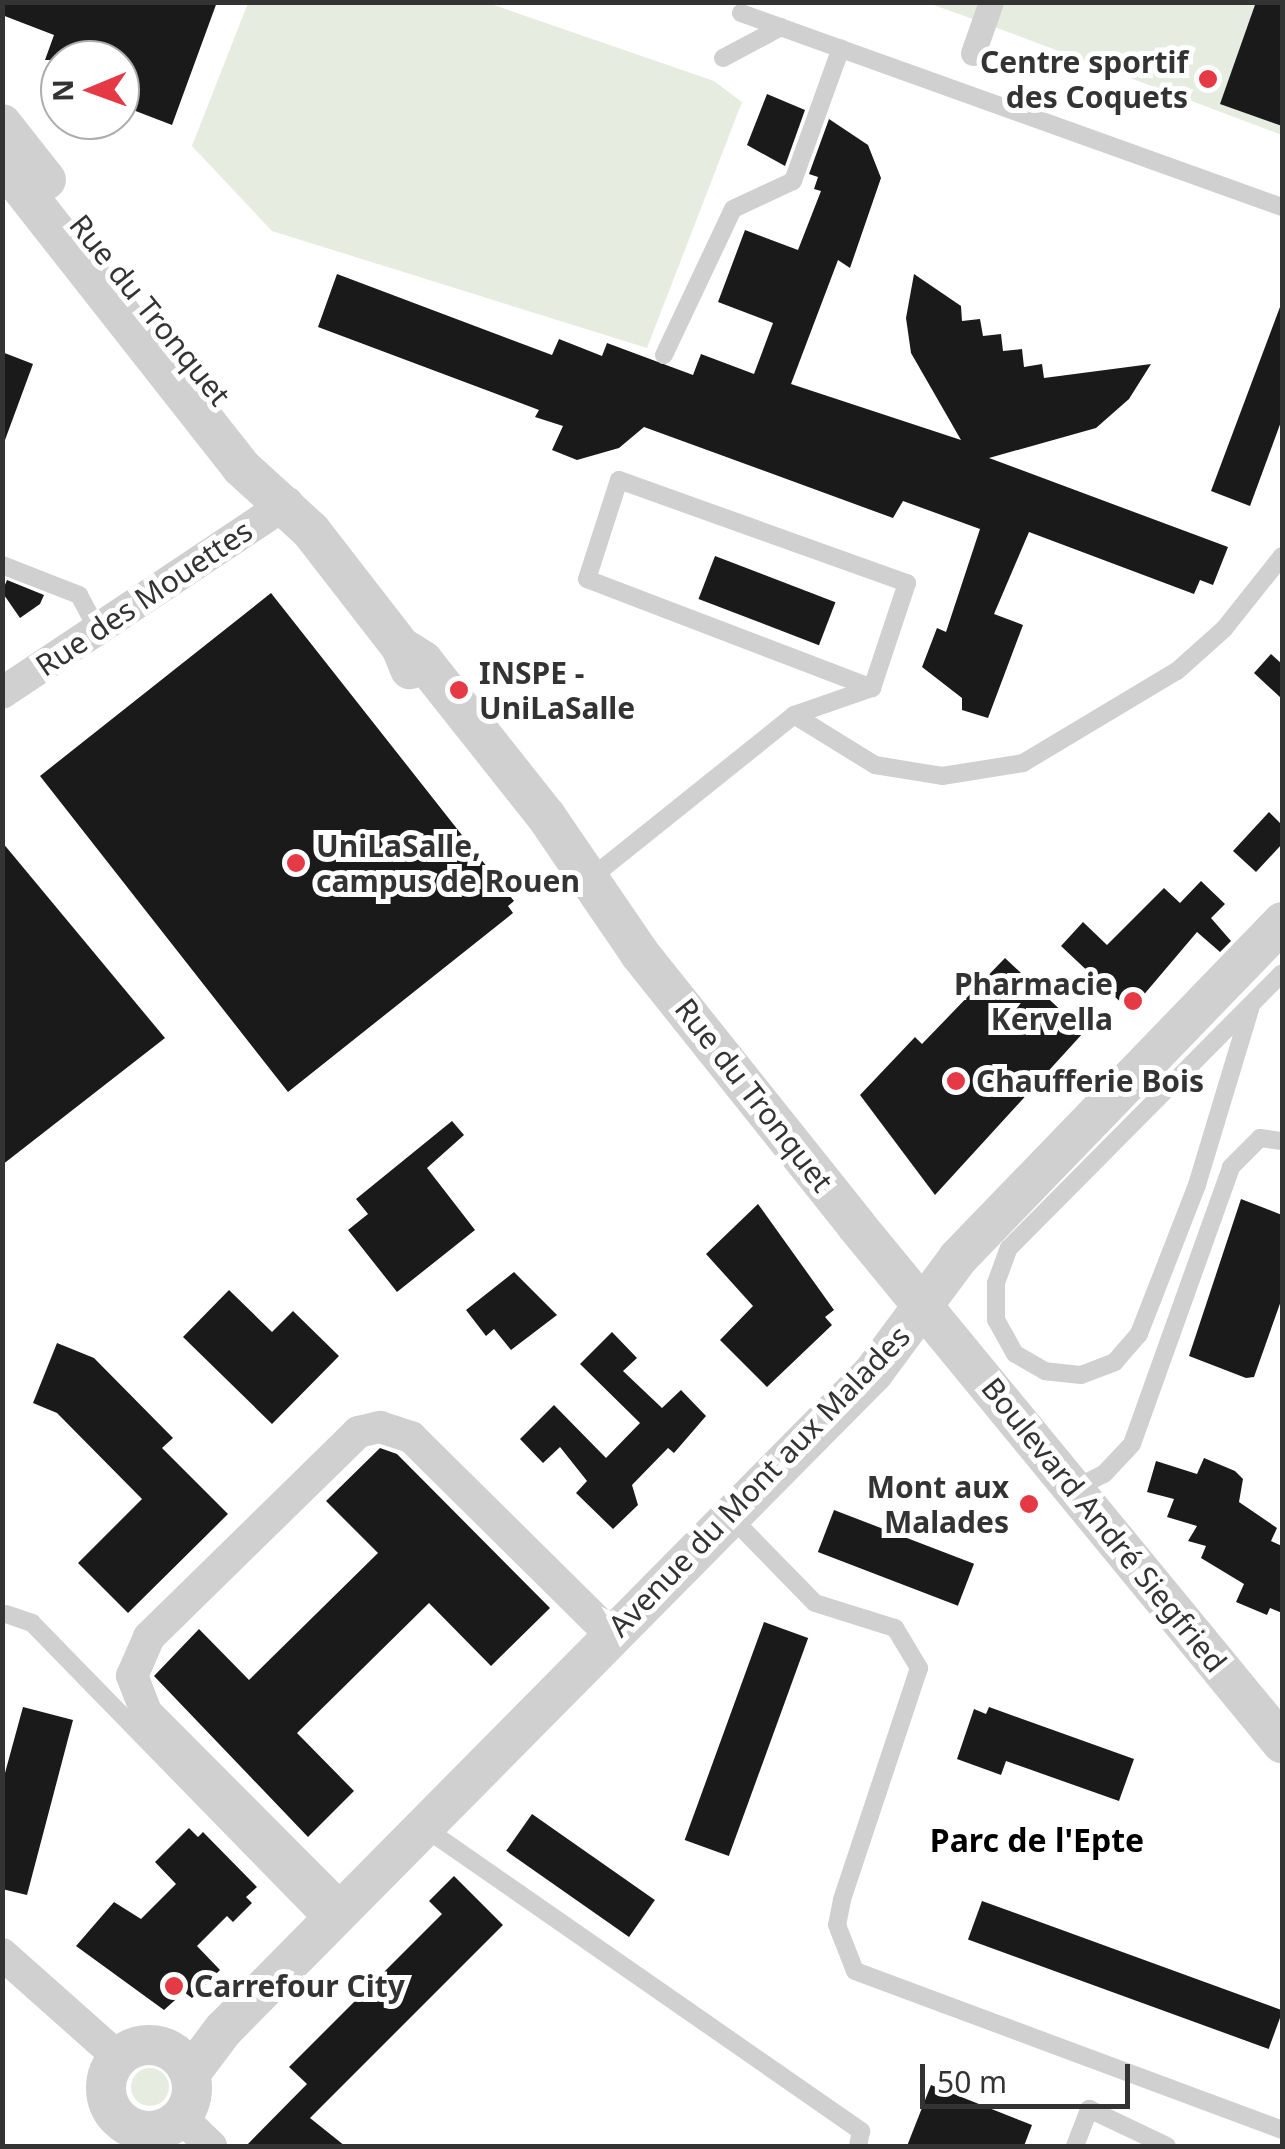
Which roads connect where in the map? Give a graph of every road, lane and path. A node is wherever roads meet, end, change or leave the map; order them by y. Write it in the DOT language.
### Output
graph roads {
  1 [pos="991,2"];
  2 [pos="741,13"];
  3 [pos="781,27"];
  4 [pos="841,48"];
  5 [pos="973,52"];
  6 [pos="723,58"];
  7 [pos="2,124"];
  8 [pos="2,163"];
  9 [pos="1282,207"];
  10 [pos="664,355"];
  11 [pos="286,503"];
  12 [pos="1282,556"];
  13 [pos="2,564"];
  14 [pos="97,629"];
  15 [pos="872,688"];
  16 [pos="2,692"];
  17 [pos="794,715"];
  18 [pos="586,881"];
  19 [pos="1282,922"];
  20 [pos="1282,972"];
  21 [pos="1250,1006"];
  22 [pos="1282,1141"];
  23 [pos="924,1307"];
  24 [pos="1072,1489"];
  25 [pos="729,1515"];
  26 [pos="6,1614"];
  27 [pos="610,1634"];
  28 [pos="1276,1722"];
  29 [pos="422,1826"];
  30 [pos="334,1916"];
  31 [pos="2,1954"];
  32 [pos="119,2058"];
  33 [pos="182,2064"];
  34 [pos="181,2117"];
  35 [pos="1282,2130"];
  36 [pos="111,2134"];
  37 [pos="211,2146"];
  38 [pos="858,2146"];
  39 [pos="1075,2146"];
  40 [pos="1168,2146"];
  1 -- 5 [label="street"];
  2 -- 3 [label="lane"];
  3 -- 4 [label="lane"];
  3 -- 6 [label="lane"];
  4 -- 9 [label="lane"];
  4 -- 10 [label="lane"];
  7 -- 11 [label="street, Rue du Tronquet"];
  8 -- 11 [label="street, Rue du Tronquet"];
  11 -- 14 [label="street, Rue des Mouettes"];
  11 -- 18 [label="street, Rue du Tronquet"];
  12 -- 17 [label="lane"];
  13 -- 14 [label="lane"];
  14 -- 16 [label="street, Rue des Mouettes"];
  15 -- 15 [label="lane"];
  15 -- 17 [label="lane"];
  17 -- 18 [label="lane"];
  18 -- 23 [label="street, Rue du Tronquet"];
  19 -- 23 [label="street, Avenue du Mont aux Malades"];
  20 -- 21 [label="lane"];
  21 -- 21 [label="lane"];
  22 -- 24 [label="lane"];
  23 -- 24 [label="street, Boulevard André Siegfried"];
  23 -- 25 [label="street, Avenue du Mont aux Malades"];
  24 -- 28 [label="street, Boulevard André Siegfried"];
  25 -- 27 [label="street, Avenue du Mont aux Malades"];
  25 -- 35 [label="lane"];
  26 -- 30 [label="lane"];
  27 -- 29 [label="street, Avenue du Mont aux Malades"];
  27 -- 30 [label="street"];
  29 -- 30 [label="street, Avenue du Mont aux Malades"];
  29 -- 38 [label="lane"];
  30 -- 33 [label="street, Avenue du Mont aux Malades"];
  31 -- 32 [label="street"];
  32 -- 33 [label="street"];
  32 -- 36 [label="street"];
  33 -- 34 [label="street"];
  34 -- 36 [label="street"];
  34 -- 37 [label="street"];
  39 -- 40 [label="lane"];
}
